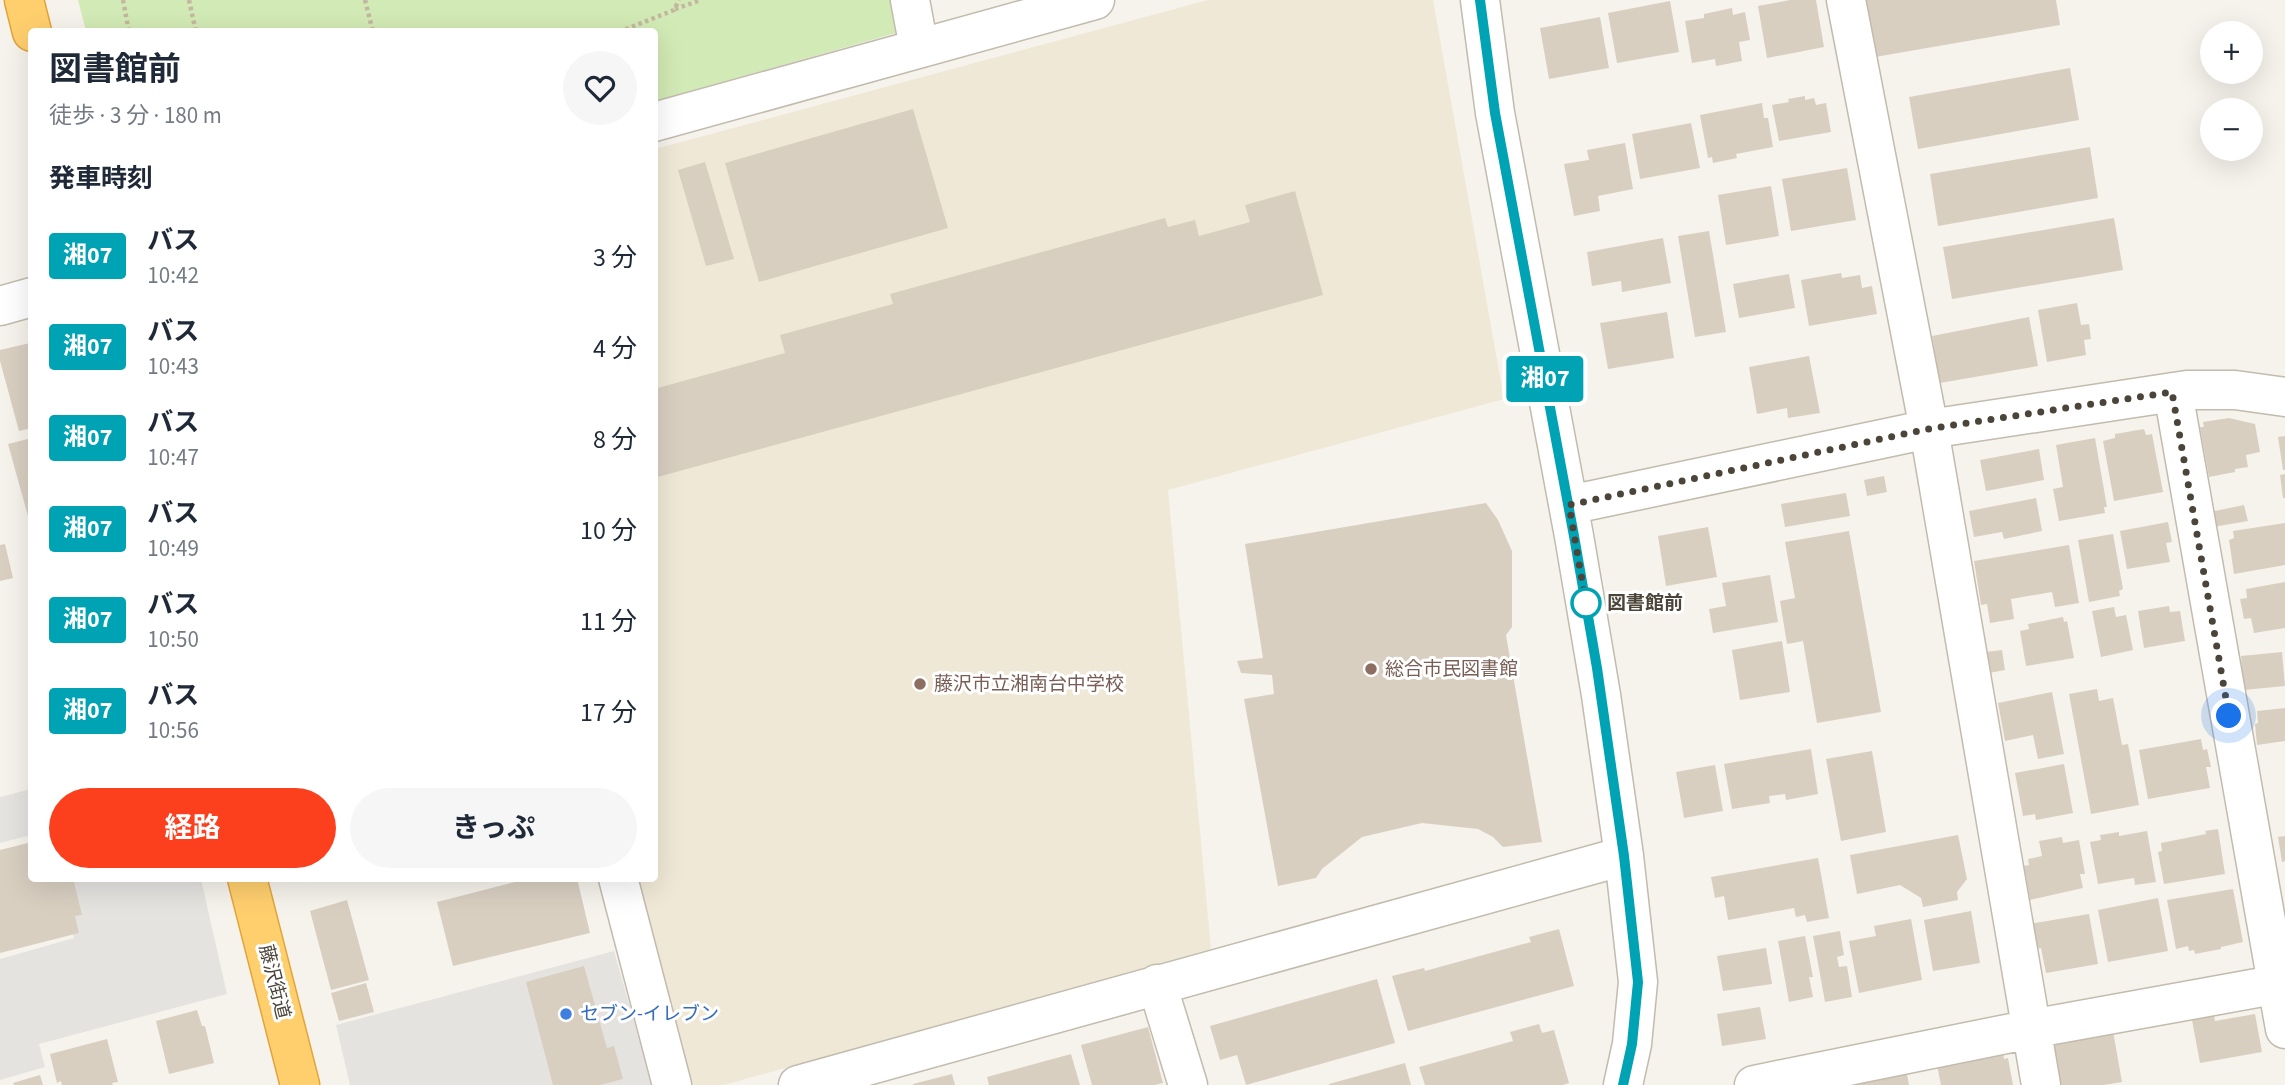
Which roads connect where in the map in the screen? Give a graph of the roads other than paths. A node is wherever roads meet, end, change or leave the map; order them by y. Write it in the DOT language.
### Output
graph roads {
  1 [pos="24,0"];
  2 [pos="910,0"];
  3 [pos="1095,0"];
  4 [pos="1480,0"];
  5 [pos="1846,0"];
  6 [pos="31,28"];
  7 [pos="919,48"];
  8 [pos="658,121"];
  9 [pos="28,299"];
  10 [pos="0,306"];
  11 [pos="2172,392"];
  12 [pos="2285,397"];
  13 [pos="1928,429"];
  14 [pos="1569,505"];
  15 [pos="1624,856"];
  16 [pos="248,882"];
  17 [pos="619,882"];
  18 [pos="1157,984"];
  19 [pos="2281,984"];
  20 [pos="2031,1029"];
  21 [pos="2285,1029"];
  22 [pos="300,1085"];
  23 [pos="672,1085"];
  24 [pos="798,1085"];
  25 [pos="1188,1085"];
  26 [pos="1623,1085"];
  27 [pos="1754,1085"];
  28 [pos="2041,1085"];
  1 -- 6 [label="highway"];
  2 -- 7 [label="street"];
  3 -- 7 [label="street"];
  4 -- 14 [label="street"];
  5 -- 13 [label="street"];
  7 -- 8 [label="street"];
  9 -- 10 [label="street"];
  11 -- 12 [label="street"];
  11 -- 13 [label="street"];
  11 -- 19 [label="street"];
  13 -- 14 [label="street"];
  13 -- 20 [label="street"];
  14 -- 15 [label="street"];
  15 -- 18 [label="street"];
  15 -- 26 [label="street"];
  16 -- 22 [label="highway, 藤沢街道"];
  17 -- 23 [label="street"];
  18 -- 24 [label="street"];
  18 -- 25 [label="street"];
  19 -- 20 [label="street"];
  19 -- 21 [label="street"];
  20 -- 27 [label="street"];
  20 -- 28 [label="street"];
}
